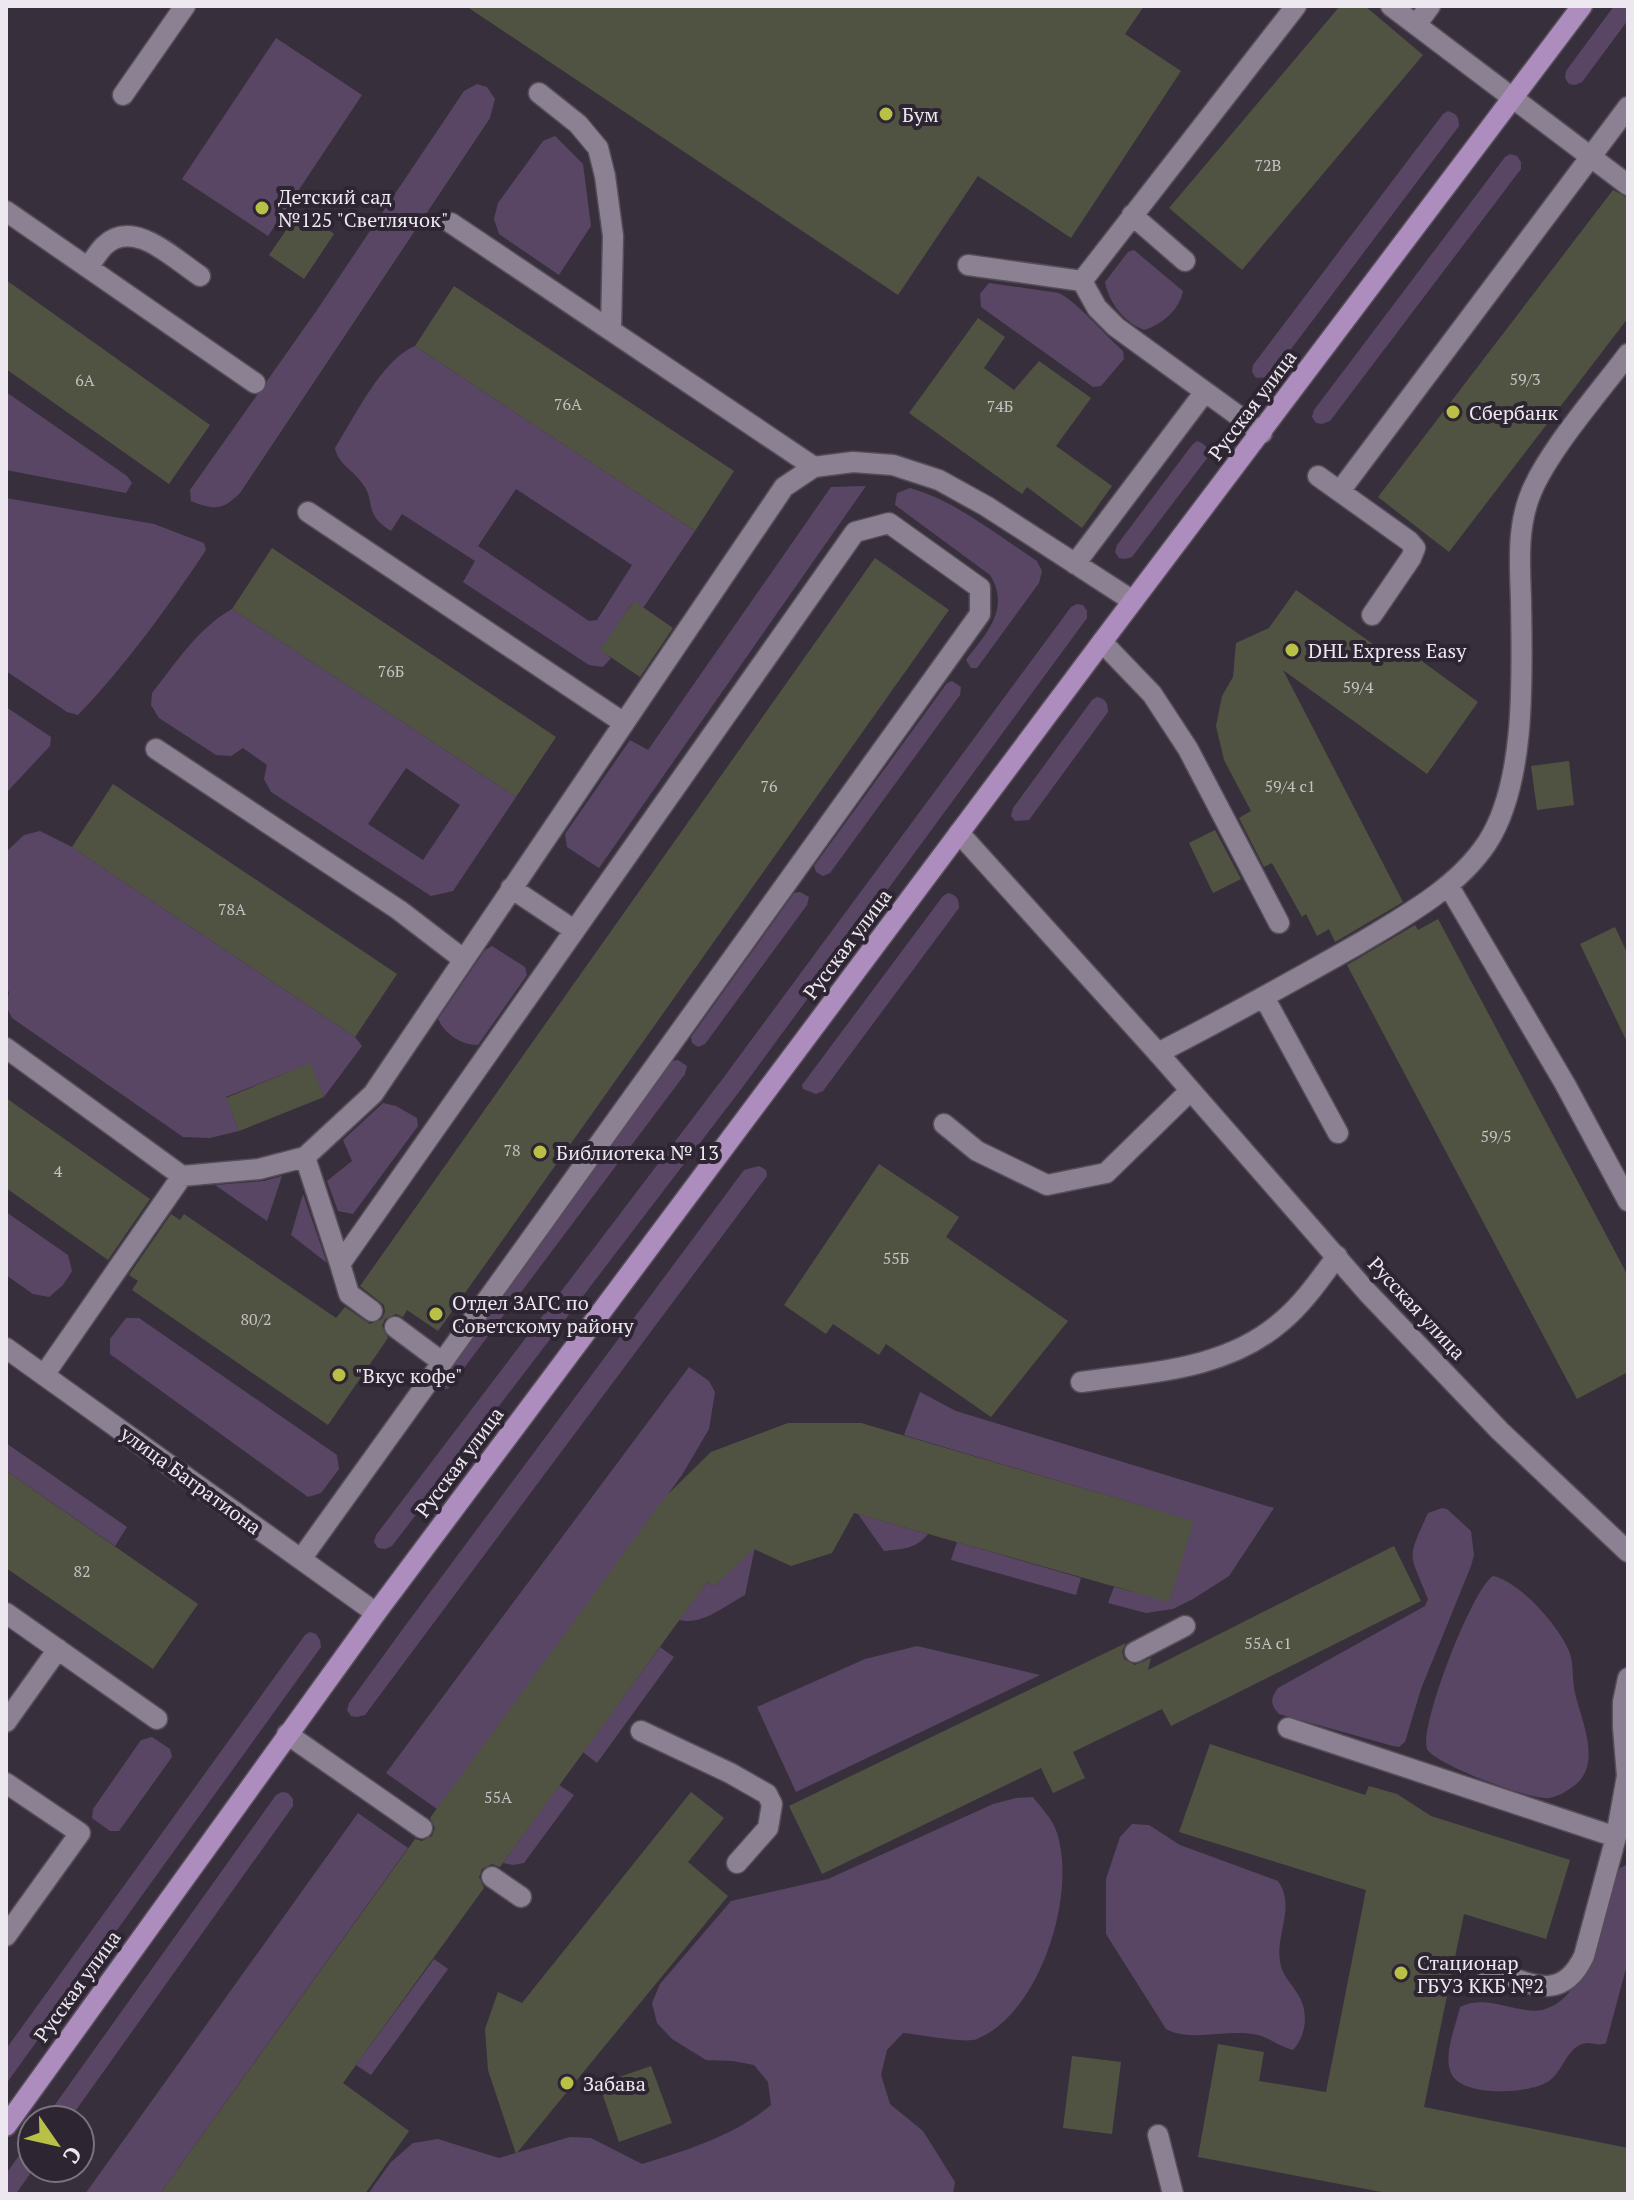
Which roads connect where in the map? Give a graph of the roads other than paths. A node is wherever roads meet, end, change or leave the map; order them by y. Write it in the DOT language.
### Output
graph roads {
  1 [pos="185,6"];
  2 [pos="1296,6"];
  3 [pos="1391,6"];
  4 [pos="1430,6"];
  5 [pos="1582,6"];
  6 [pos="1416,25"];
  7 [pos="539,93"];
  8 [pos="123,95"];
  9 [pos="1514,98"];
  10 [pos="1628,107"];
  11 [pos="1591,157"];
  12 [pos="1628,185"];
  13 [pos="6,211"];
  14 [pos="1132,215"];
  15 [pos="451,223"];
  16 [pos="1185,261"];
  17 [pos="968,265"];
  18 [pos="88,267"];
  19 [pos="200,276"];
  20 [pos="1082,281"];
  21 [pos="611,330"];
  22 [pos="1628,354"];
  23 [pos="255,383"];
  24 [pos="1204,393"];
  25 [pos="1262,433"];
  26 [pos="814,467"];
  27 [pos="1318,476"];
  28 [pos="1340,491"];
  29 [pos="308,512"];
  30 [pos="1075,564"];
  31 [pos="1133,601"];
  32 [pos="1372,615"];
  33 [pos="1102,642"];
  34 [pos="624,723"];
  35 [pos="156,749"];
  36 [pos="959,833"];
  37 [pos="1448,885"];
  38 [pos="511,888"];
  39 [pos="1279,923"];
  40 [pos="574,930"];
  41 [pos="463,959"];
  42 [pos="1264,997"];
  43 [pos="6,1048"];
  44 [pos="1158,1053"];
  45 [pos="1190,1091"];
  46 [pos="944,1124"];
  47 [pos="1338,1133"];
  48 [pos="305,1157"];
  49 [pos="182,1176"];
  50 [pos="1628,1201"];
  51 [pos="1337,1256"];
  52 [pos="340,1264"];
  53 [pos="372,1311"];
  54 [pos="395,1327"];
  55 [pos="6,1348"];
  56 [pos="442,1362"];
  57 [pos="44,1375"];
  58 [pos="1081,1382"];
  59 [pos="1628,1552"];
  60 [pos="301,1559"];
  61 [pos="6,1613"];
  62 [pos="376,1613"];
  63 [pos="1185,1626"];
  64 [pos="58,1649"];
  65 [pos="1135,1652"];
  66 [pos="1628,1678"];
  67 [pos="157,1719"];
  68 [pos="6,1722"];
  69 [pos="1288,1728"];
  70 [pos="641,1731"];
  71 [pos="287,1734"];
  72 [pos="1628,1776"];
  73 [pos="6,1783"];
  74 [pos="422,1828"];
  75 [pos="1616,1837"];
  76 [pos="737,1863"];
  77 [pos="492,1877"];
  78 [pos="521,1897"];
  79 [pos="6,1936"];
  80 [pos="1487,1969"];
  81 [pos="6,2126"];
  82 [pos="1158,2135"];
  83 [pos="1173,2194"];
  1 -- 8 [label="street"];
  2 -- 14 [label="street"];
  3 -- 6 [label="street"];
  4 -- 6 [label="street"];
  5 -- 9 [label="main road, Русская улица"];
  6 -- 9 [label="street"];
  7 -- 21 [label="street"];
  9 -- 11 [label="street"];
  9 -- 25 [label="main road, Русская улица"];
  10 -- 11 [label="street"];
  11 -- 12 [label="street"];
  11 -- 28 [label="street"];
  13 -- 18 [label="street"];
  14 -- 16 [label="street"];
  14 -- 20 [label="street"];
  15 -- 21 [label="street"];
  17 -- 20 [label="street"];
  18 -- 19 [label="street"];
  18 -- 23 [label="street"];
  20 -- 24 [label="street"];
  21 -- 26 [label="street"];
  22 -- 37 [label="street"];
  24 -- 25 [label="street"];
  24 -- 30 [label="street"];
  25 -- 31 [label="main road, Русская улица"];
  26 -- 30 [label="street"];
  26 -- 34 [label="street"];
  27 -- 28 [label="street"];
  28 -- 32 [label="street"];
  29 -- 34 [label="street"];
  30 -- 31 [label="street"];
  31 -- 33 [label="main road, Русская улица"];
  33 -- 36 [label="main road, Русская улица"];
  33 -- 39 [label="street"];
  34 -- 38 [label="street"];
  35 -- 41 [label="street"];
  36 -- 44 [label="street, Русская улица"];
  36 -- 62 [label="main road, Русская улица"];
  37 -- 42 [label="street"];
  37 -- 50 [label="street"];
  38 -- 40 [label="street"];
  38 -- 41 [label="street"];
  40 -- 52 [label="street"];
  40 -- 56 [label="street"];
  41 -- 48 [label="street"];
  42 -- 44 [label="street"];
  42 -- 47 [label="street"];
  43 -- 49 [label="street"];
  44 -- 45 [label="street, Русская улица"];
  45 -- 46 [label="street"];
  45 -- 51 [label="street, Русская улица"];
  48 -- 49 [label="street"];
  48 -- 52 [label="street"];
  49 -- 57 [label="street"];
  51 -- 58 [label="street"];
  51 -- 59 [label="street, Русская улица"];
  52 -- 53 [label="street"];
  54 -- 56 [label="street"];
  55 -- 57 [label="street, улица Багратиона"];
  56 -- 60 [label="street"];
  57 -- 60 [label="street, улица Багратиона"];
  60 -- 62 [label="street, улица Багратиона"];
  61 -- 64 [label="street"];
  62 -- 71 [label="main road, Русская улица"];
  63 -- 65 [label="street"];
  64 -- 67 [label="street"];
  64 -- 68 [label="street"];
  66 -- 72 [label="street"];
  69 -- 75 [label="street"];
  70 -- 76 [label="street"];
  71 -- 74 [label="street"];
  71 -- 81 [label="main road, Русская улица"];
  72 -- 75 [label="street"];
  73 -- 79 [label="street"];
  75 -- 80 [label="street"];
  77 -- 78 [label="street"];
  82 -- 83 [label="street"];
}
